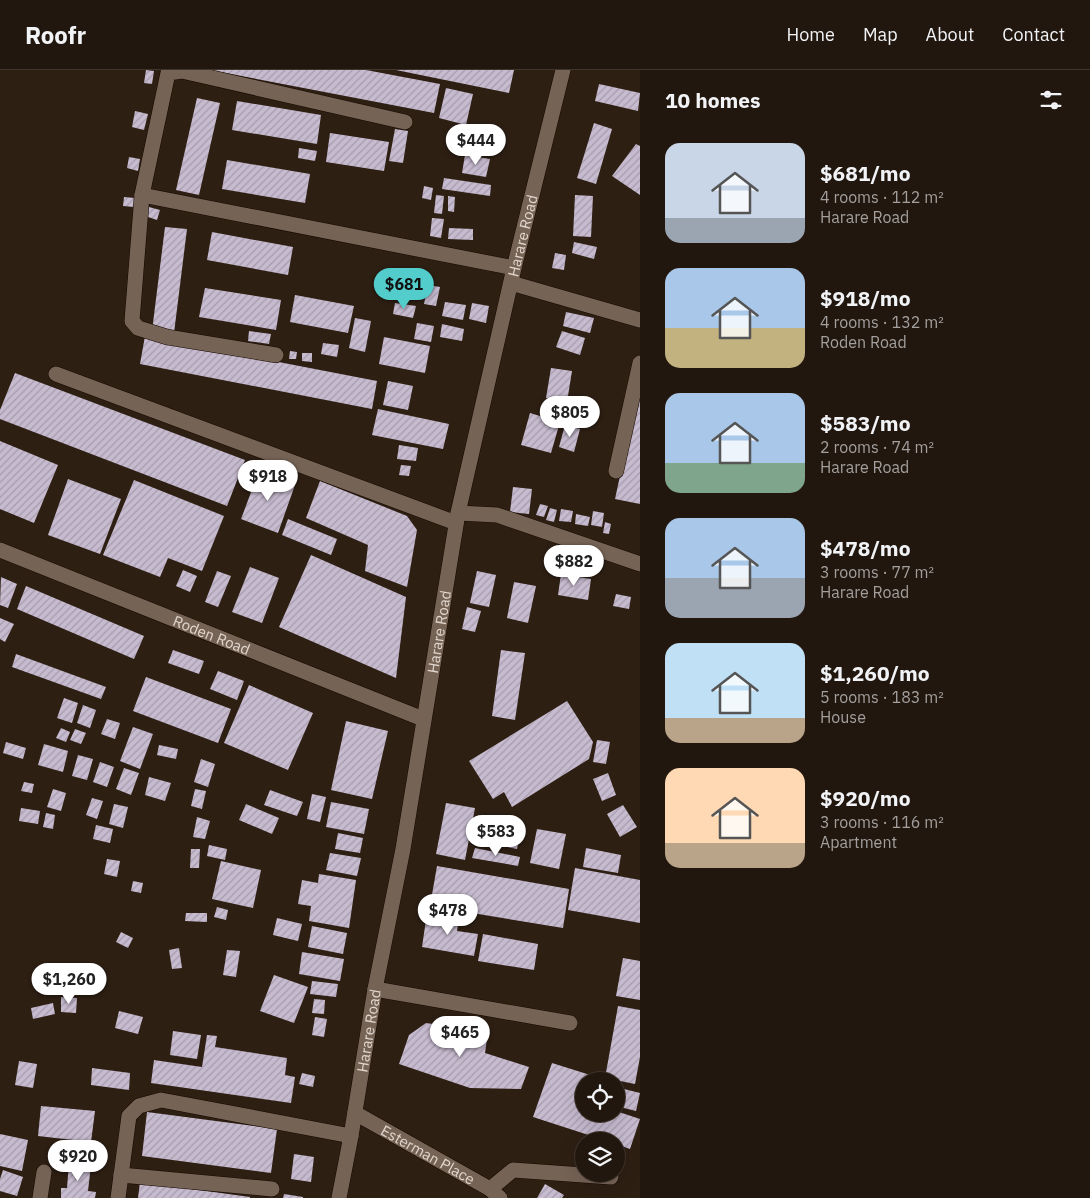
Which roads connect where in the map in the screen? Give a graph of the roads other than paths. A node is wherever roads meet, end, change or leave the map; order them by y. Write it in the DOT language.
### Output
graph roads {
  1 [pos="563,70"];
  2 [pos="405,122"];
  3 [pos="142,195"];
  4 [pos="513,275"];
  5 [pos="640,320"];
  6 [pos="276,355"];
  7 [pos="640,363"];
  8 [pos="56,374"];
  9 [pos="616,471"];
  10 [pos="457,518"];
  11 [pos="0,550"];
  12 [pos="640,564"];
  13 [pos="423,719"];
  14 [pos="375,989"];
  15 [pos="570,1023"];
  16 [pos="355,1112"];
  17 [pos="351,1136"];
  18 [pos="44,1172"];
  19 [pos="575,1174"];
  20 [pos="121,1175"];
  21 [pos="272,1190"];
  22 [pos="495,1194"];
  23 [pos="40,1198"];
  24 [pos="118,1198"];
  25 [pos="339,1198"];
  1 -- 4 [label="street, Harare Road"];
  2 -- 3 [label="street"];
  3 -- 4 [label="street"];
  3 -- 6 [label="street"];
  4 -- 5 [label="street"];
  4 -- 10 [label="street, Harare Road"];
  7 -- 9 [label="street"];
  8 -- 10 [label="street"];
  10 -- 12 [label="street"];
  10 -- 13 [label="street, Harare Road"];
  11 -- 13 [label="street, Roden Road"];
  13 -- 14 [label="street, Harare Road"];
  14 -- 15 [label="street"];
  14 -- 16 [label="street, Harare Road"];
  16 -- 17 [label="street, Harare Road"];
  16 -- 22 [label="street, Esterman Place"];
  17 -- 20 [label="street"];
  17 -- 25 [label="street, Harare Road"];
  18 -- 23 [label="street"];
  19 -- 22 [label="street"];
  20 -- 21 [label="street"];
  20 -- 24 [label="street"];
}
